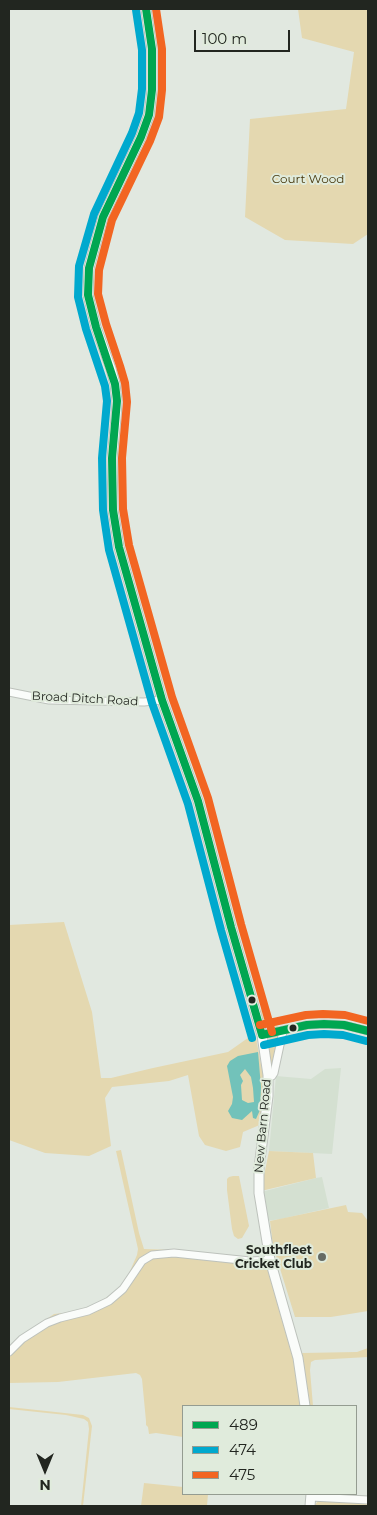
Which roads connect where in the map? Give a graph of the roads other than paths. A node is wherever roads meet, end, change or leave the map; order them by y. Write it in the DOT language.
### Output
graph roads {
  1 [pos="146,9"];
  2 [pos="9,692"];
  3 [pos="162,700"];
  4 [pos="283,1031"];
  5 [pos="368,1031"];
  6 [pos="262,1035"];
  7 [pos="268,1077"];
  8 [pos="270,1260"];
  9 [pos="9,1352"];
  10 [pos="305,1405"];
  11 [pos="310,1499"];
  12 [pos="368,1500"];
  1 -- 3 [label="street, New Barn Road"];
  2 -- 3 [label="street, Broad Ditch Road"];
  3 -- 6 [label="street, New Barn Road"];
  4 -- 5 [label="street"];
  4 -- 6 [label="street"];
  4 -- 7 [label="street"];
  6 -- 7 [label="street, New Barn Road"];
  7 -- 8 [label="street, New Barn Road"];
  8 -- 9 [label="street"];
  8 -- 10 [label="street, New Barn Road"];
  11 -- 12 [label="street"];
}
